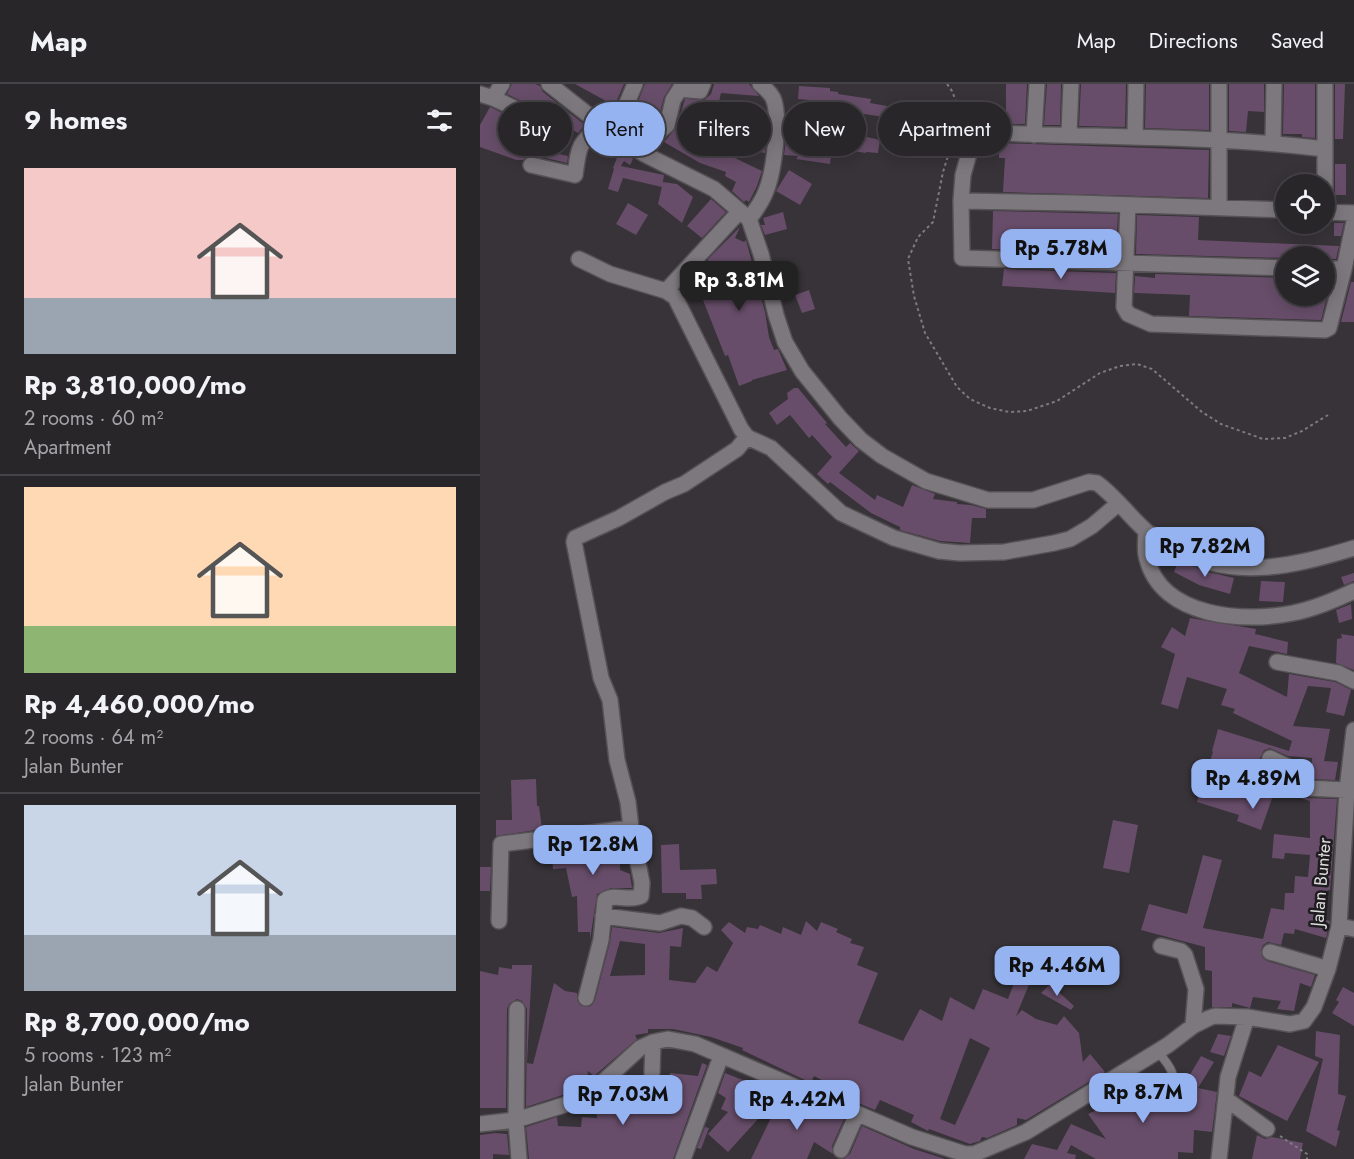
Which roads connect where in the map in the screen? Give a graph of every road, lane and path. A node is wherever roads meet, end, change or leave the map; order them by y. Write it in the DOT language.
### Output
graph roads {
  1 [pos="502,84"];
  2 [pos="549,84"];
  3 [pos="635,84"];
  4 [pos="703,84"];
  5 [pos="760,84"];
  6 [pos="947,84"];
  7 [pos="1037,84"];
  8 [pos="1071,84"];
  9 [pos="1137,84"];
  10 [pos="1219,84"];
  11 [pos="1274,84"];
  12 [pos="1325,84"];
  13 [pos="486,96"];
  14 [pos="627,102"];
  15 [pos="584,112"];
  16 [pos="665,127"];
  17 [pos="1069,134"];
  18 [pos="1034,135"];
  19 [pos="1135,136"];
  20 [pos="1219,141"];
  21 [pos="584,143"];
  22 [pos="1273,143"];
  23 [pos="1325,149"];
  24 [pos="650,156"];
  25 [pos="531,165"];
  26 [pos="1325,174"];
  27 [pos="961,201"];
  28 [pos="1128,205"];
  29 [pos="1219,208"];
  30 [pos="1275,210"];
  31 [pos="1335,212"];
  32 [pos="1354,213"];
  33 [pos="744,216"];
  34 [pos="1354,222"];
  35 [pos="579,259"];
  36 [pos="1125,264"];
  37 [pos="1275,268"];
  38 [pos="1335,269"];
  39 [pos="1344,269"];
  40 [pos="666,291"];
  41 [pos="1328,415"];
  42 [pos="747,436"];
  43 [pos="1119,503"];
  44 [pos="1146,531"];
  45 [pos="1354,548"];
  46 [pos="1354,591"];
  47 [pos="1277,662"];
  48 [pos="1354,681"];
  49 [pos="1354,730"];
  50 [pos="1270,758"];
  51 [pos="1347,790"];
  52 [pos="631,828"];
  53 [pos="603,916"];
  54 [pos="499,921"];
  55 [pos="704,927"];
  56 [pos="1347,927"];
  57 [pos="1161,946"];
  58 [pos="1269,952"];
  59 [pos="1328,969"];
  60 [pos="586,998"];
  61 [pos="517,1009"];
  62 [pos="1247,1017"];
  63 [pos="1193,1026"];
  64 [pos="654,1042"];
  65 [pos="1158,1052"];
  66 [pos="721,1056"];
  67 [pos="652,1073"];
  68 [pos="1175,1097"];
  69 [pos="1226,1099"];
  70 [pos="857,1114"];
  71 [pos="516,1120"];
  72 [pos="480,1124"];
  73 [pos="1268,1129"];
  74 [pos="841,1150"];
  75 [pos="978,1156"];
  76 [pos="519,1159"];
  77 [pos="683,1159"];
  78 [pos="1219,1159"];
  79 [pos="1307,1159"];
  1 -- 13 [label="street"];
  2 -- 15 [label="street"];
  3 -- 14 [label="street"];
  4 -- 16 [label="street"];
  5 -- 33 [label="street"];
  6 -- 41 [label="path"];
  7 -- 18 [label="street"];
  8 -- 17 [label="street"];
  9 -- 19 [label="street"];
  10 -- 20 [label="street"];
  11 -- 22 [label="street"];
  12 -- 23 [label="street"];
  17 -- 18 [label="street"];
  17 -- 19 [label="street"];
  18 -- 27 [label="street"];
  19 -- 20 [label="street"];
  20 -- 22 [label="street"];
  20 -- 29 [label="street"];
  21 -- 25 [label="street"];
  22 -- 23 [label="street"];
  23 -- 26 [label="street"];
  24 -- 33 [label="street"];
  27 -- 28 [label="street"];
  27 -- 36 [label="street"];
  28 -- 29 [label="street"];
  28 -- 36 [label="street"];
  29 -- 30 [label="street"];
  31 -- 32 [label="street"];
  33 -- 40 [label="street"];
  33 -- 43 [label="street"];
  34 -- 39 [label="street"];
  35 -- 40 [label="street"];
  36 -- 37 [label="street"];
  36 -- 39 [label="street"];
  38 -- 39 [label="street"];
  40 -- 42 [label="street"];
  42 -- 43 [label="street"];
  42 -- 52 [label="street"];
  43 -- 44 [label="street"];
  44 -- 45 [label="street"];
  44 -- 46 [label="street"];
  47 -- 48 [label="street"];
  49 -- 51 [label="street, Jalan Bunter"];
  50 -- 51 [label="street"];
  51 -- 56 [label="street, Jalan Bunter"];
  52 -- 53 [label="street"];
  52 -- 54 [label="street"];
  53 -- 55 [label="street"];
  53 -- 60 [label="street"];
  56 -- 59 [label="street, Jalan Bunter"];
  57 -- 63 [label="street"];
  58 -- 59 [label="street"];
  59 -- 62 [label="street, Jalan Bunter"];
  61 -- 71 [label="street"];
  62 -- 63 [label="street, Jalan Bunter"];
  62 -- 69 [label="street"];
  63 -- 65 [label="street, Jalan Bunter"];
  64 -- 66 [label="street, Jalan Bunter"];
  64 -- 67 [label="street"];
  64 -- 71 [label="street"];
  65 -- 68 [label="lane"];
  65 -- 75 [label="street, Jalan Bunter"];
  66 -- 70 [label="street, Jalan Bunter"];
  66 -- 77 [label="street"];
  69 -- 73 [label="street"];
  69 -- 78 [label="street"];
  70 -- 74 [label="street"];
  70 -- 75 [label="street, Jalan Bunter"];
  71 -- 72 [label="street"];
  71 -- 76 [label="street"];
  73 -- 79 [label="path"];
}
